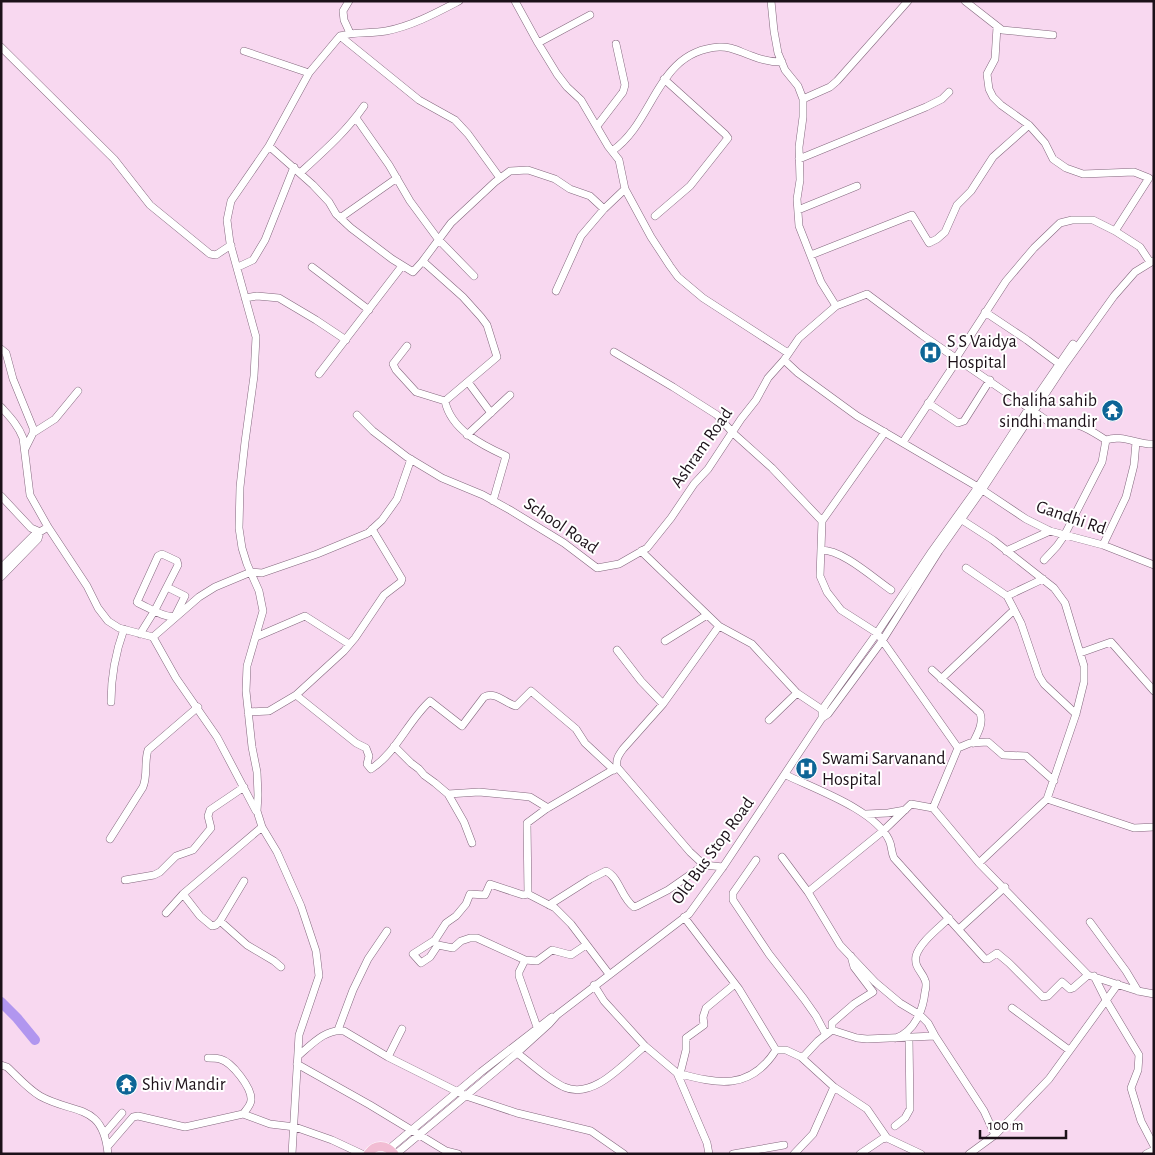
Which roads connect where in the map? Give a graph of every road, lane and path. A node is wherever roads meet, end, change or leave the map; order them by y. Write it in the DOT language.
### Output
graph roads {
  1 [pos="349,1"];
  2 [pos="459,1"];
  3 [pos="515,1"];
  4 [pos="771,1"];
  5 [pos="908,1"];
  6 [pos="965,1"];
  7 [pos="590,15"];
  8 [pos="997,27"];
  9 [pos="350,33"];
  10 [pos="1053,35"];
  11 [pos="340,36"];
  12 [pos="538,43"];
  13 [pos="616,44"];
  14 [pos="1,47"];
  15 [pos="244,51"];
  16 [pos="782,62"];
  17 [pos="309,73"];
  18 [pos="664,80"];
  19 [pos="949,92"];
  20 [pos="803,99"];
  21 [pos="364,106"];
  22 [pos="356,118"];
  23 [pos="1029,125"];
  24 [pos="597,126"];
  25 [pos="269,146"];
  26 [pos="612,151"];
  27 [pos="799,159"];
  28 [pos="294,167"];
  29 [pos="300,173"];
  30 [pos="397,178"];
  31 [pos="500,178"];
  32 [pos="858,186"];
  33 [pos="625,189"];
  34 [pos="604,209"];
  35 [pos="798,210"];
  36 [pos="654,216"];
  37 [pos="340,218"];
  38 [pos="1115,231"];
  39 [pos="438,239"];
  40 [pos="231,245"];
  41 [pos="811,255"];
  42 [pos="1152,261"];
  43 [pos="422,262"];
  44 [pos="402,266"];
  45 [pos="238,267"];
  46 [pos="312,268"];
  47 [pos="474,276"];
  48 [pos="556,291"];
  49 [pos="245,298"];
  50 [pos="836,306"];
  51 [pos="369,310"];
  52 [pos="985,312"];
  53 [pos="346,340"];
  54 [pos="407,346"];
  55 [pos="1,349"];
  56 [pos="614,352"];
  57 [pos="788,353"];
  58 [pos="957,359"];
  59 [pos="784,360"];
  60 [pos="1060,365"];
  61 [pos="319,374"];
  62 [pos="990,380"];
  63 [pos="468,382"];
  64 [pos="78,391"];
  65 [pos="510,395"];
  66 [pos="445,401"];
  67 [pos="928,404"];
  68 [pos="1,407"];
  69 [pos="1031,410"];
  70 [pos="491,413"];
  71 [pos="357,415"];
  72 [pos="885,432"];
  73 [pos="33,433"];
  74 [pos="733,433"];
  75 [pos="467,435"];
  76 [pos="1106,440"];
  77 [pos="903,442"];
  78 [pos="1136,442"];
  79 [pos="1154,444"];
  80 [pos="24,451"];
  81 [pos="411,459"];
  82 [pos="980,489"];
  83 [pos="1,496"];
  84 [pos="493,501"];
  85 [pos="962,520"];
  86 [pos="822,521"];
  87 [pos="48,527"];
  88 [pos="372,529"];
  89 [pos="1050,530"];
  90 [pos="40,532"];
  91 [pos="1064,536"];
  92 [pos="1103,545"];
  93 [pos="821,550"];
  94 [pos="1006,550"];
  95 [pos="642,551"];
  96 [pos="1044,560"];
  97 [pos="1154,565"];
  98 [pos="1,568"];
  99 [pos="966,568"];
  100 [pos="251,572"];
  101 [pos="1,577"];
  102 [pos="1043,579"];
  103 [pos="167,587"];
  104 [pos="890,590"];
  105 [pos="1007,596"];
  106 [pos="155,610"];
  107 [pos="1014,610"];
  108 [pos="707,615"];
  109 [pos="719,626"];
  110 [pos="124,629"];
  111 [pos="877,633"];
  112 [pos="140,634"];
  113 [pos="153,637"];
  114 [pos="256,637"];
  115 [pos="665,641"];
  116 [pos="882,641"];
  117 [pos="349,644"];
  118 [pos="617,650"];
  119 [pos="1080,653"];
  120 [pos="932,670"];
  121 [pos="941,679"];
  122 [pos="1154,690"];
  123 [pos="797,693"];
  124 [pos="296,695"];
  125 [pos="111,702"];
  126 [pos="663,704"];
  127 [pos="198,707"];
  128 [pos="248,712"];
  129 [pos="824,714"];
  130 [pos="1076,714"];
  131 [pos="769,720"];
  132 [pos="973,743"];
  133 [pos="394,746"];
  134 [pos="958,748"];
  135 [pos="616,768"];
  136 [pos="786,775"];
  137 [pos="1054,780"];
  138 [pos="244,787"];
  139 [pos="448,794"];
  140 [pos="1047,799"];
  141 [pos="548,808"];
  142 [pos="932,808"];
  143 [pos="905,810"];
  144 [pos="257,811"];
  145 [pos="866,814"];
  146 [pos="262,827"];
  147 [pos="1154,827"];
  148 [pos="882,831"];
  149 [pos="110,839"];
  150 [pos="472,843"];
  151 [pos="782,857"];
  152 [pos="756,860"];
  153 [pos="980,863"];
  154 [pos="704,865"];
  155 [pos="723,867"];
  156 [pos="125,880"];
  157 [pos="244,881"];
  158 [pos="1004,887"];
  159 [pos="808,892"];
  160 [pos="183,894"];
  161 [pos="528,894"];
  162 [pos="549,905"];
  163 [pos="166,913"];
  164 [pos="684,917"];
  165 [pos="949,918"];
  166 [pos="220,921"];
  167 [pos="1090,922"];
  168 [pos="959,929"];
  169 [pos="387,932"];
  170 [pos="586,945"];
  171 [pos="851,956"];
  172 [pos="526,960"];
  173 [pos="281,968"];
  174 [pos="609,974"];
  175 [pos="1091,975"];
  176 [pos="735,984"];
  177 [pos="1118,984"];
  178 [pos="594,986"];
  179 [pos="1138,991"];
  180 [pos="1153,992"];
  181 [pos="1106,1000"];
  182 [pos="1012,1008"];
  183 [pos="557,1015"];
  184 [pos="920,1015"];
  185 [pos="537,1027"];
  186 [pos="402,1029"];
  187 [pos="338,1030"];
  188 [pos="832,1030"];
  189 [pos="826,1035"];
  190 [pos="935,1036"];
  191 [pos="909,1038"];
  192 [pos="893,1039"];
  193 [pos="645,1046"];
  194 [pos="776,1050"];
  195 [pos="1070,1050"];
  196 [pos="517,1053"];
  197 [pos="298,1057"];
  198 [pos="388,1057"];
  199 [pos="801,1057"];
  200 [pos="208,1058"];
  201 [pos="499,1063"];
  202 [pos="1,1065"];
  203 [pos="678,1073"];
  204 [pos="834,1087"];
  205 [pos="458,1092"];
  206 [pos="466,1096"];
  207 [pos="122,1113"];
  208 [pos="250,1117"];
  209 [pos="895,1126"];
  210 [pos="295,1127"];
  211 [pos="413,1130"];
  212 [pos="104,1134"];
  213 [pos="995,1135"];
  214 [pos="419,1136"];
  215 [pos="887,1138"];
  216 [pos="784,1145"];
  217 [pos="1154,1146"];
  218 [pos="108,1150"];
  219 [pos="775,1150"];
  220 [pos="1154,1150"];
  221 [pos="393,1152"];
  222 [pos="292,1154"];
  223 [pos="362,1154"];
  224 [pos="368,1154"];
  225 [pos="458,1154"];
  226 [pos="624,1154"];
  227 [pos="709,1154"];
  228 [pos="733,1154"];
  229 [pos="794,1154"];
  230 [pos="860,1154"];
  231 [pos="921,1154"];
  232 [pos="969,1154"];
  233 [pos="1146,1154"];
  1 -- 9 [label="street"];
  2 -- 9 [label="street"];
  3 -- 12 [label="street"];
  4 -- 16 [label="street"];
  5 -- 20 [label="street"];
  6 -- 8 [label="street"];
  7 -- 12 [label="street"];
  8 -- 10 [label="street"];
  8 -- 23 [label="street"];
  9 -- 11 [label="street"];
  11 -- 17 [label="street"];
  11 -- 31 [label="street"];
  12 -- 24 [label="street"];
  13 -- 24 [label="street"];
  14 -- 40 [label="street"];
  15 -- 17 [label="street"];
  16 -- 18 [label="street"];
  16 -- 20 [label="street"];
  17 -- 25 [label="street"];
  18 -- 26 [label="street"];
  18 -- 36 [label="street"];
  19 -- 27 [label="street"];
  20 -- 27 [label="street"];
  21 -- 22 [label="street"];
  22 -- 29 [label="street"];
  22 -- 30 [label="street"];
  23 -- 38 [label="street"];
  23 -- 41 [label="street"];
  24 -- 26 [label="street"];
  25 -- 28 [label="street"];
  25 -- 40 [label="street"];
  26 -- 33 [label="street"];
  27 -- 35 [label="street"];
  28 -- 29 [label="street"];
  28 -- 45 [label="street"];
  29 -- 37 [label="street"];
  30 -- 37 [label="street"];
  30 -- 39 [label="street"];
  31 -- 34 [label="street"];
  31 -- 39 [label="street"];
  32 -- 35 [label="street"];
  33 -- 34 [label="street"];
  33 -- 57 [label="street"];
  34 -- 48 [label="street"];
  35 -- 41 [label="street"];
  37 -- 44 [label="street"];
  38 -- 42 [label="street"];
  38 -- 52 [label="street"];
  39 -- 43 [label="street"];
  39 -- 47 [label="street"];
  40 -- 45 [label="street"];
  41 -- 50 [label="street"];
  42 -- 60 [label="street"];
  43 -- 44 [label="street"];
  43 -- 63 [label="street"];
  44 -- 51 [label="street"];
  45 -- 49 [label="street"];
  46 -- 51 [label="street"];
  49 -- 53 [label="street"];
  49 -- 100 [label="street"];
  50 -- 57 [label="street, Ashram Road"];
  50 -- 58 [label="street, Ashram Road"];
  51 -- 53 [label="street"];
  52 -- 58 [label="street"];
  52 -- 60 [label="street"];
  53 -- 61 [label="street"];
  54 -- 66 [label="street"];
  55 -- 73 [label="street"];
  56 -- 74 [label="street"];
  57 -- 59 [label="street, Ashram Road"];
  58 -- 62 [label="street"];
  58 -- 67 [label="street"];
  59 -- 72 [label="street, Gandhi Rd"];
  59 -- 74 [label="street, Ashram Road"];
  60 -- 69 [label="street"];
  62 -- 67 [label="street"];
  62 -- 69 [label="street"];
  63 -- 66 [label="street"];
  63 -- 70 [label="street"];
  64 -- 73 [label="street"];
  65 -- 70 [label="street"];
  66 -- 75 [label="street"];
  67 -- 77 [label="street"];
  68 -- 80 [label="street"];
  69 -- 76 [label="street"];
  69 -- 82 [label="street"];
  70 -- 75 [label="street"];
  71 -- 81 [label="street, School Road"];
  72 -- 77 [label="street, Gandhi Rd"];
  72 -- 86 [label="street"];
  73 -- 80 [label="street"];
  74 -- 86 [label="street"];
  74 -- 95 [label="street, Ashram Road"];
  75 -- 84 [label="street"];
  76 -- 78 [label="street"];
  76 -- 91 [label="street"];
  77 -- 82 [label="street, Gandhi Rd"];
  78 -- 79 [label="street"];
  78 -- 92 [label="street"];
  80 -- 87 [label="street"];
  81 -- 84 [label="street, School Road"];
  81 -- 88 [label="street"];
  82 -- 85 [label="street"];
  82 -- 89 [label="street, Gandhi Rd"];
  82 -- 111 [label="street"];
  83 -- 90 [label="street"];
  84 -- 95 [label="street, School Road"];
  85 -- 94 [label="street"];
  85 -- 116 [label="street"];
  86 -- 93 [label="street"];
  87 -- 90 [label="street"];
  87 -- 110 [label="street"];
  88 -- 100 [label="street"];
  88 -- 117 [label="street"];
  89 -- 91 [label="street, Gandhi Rd"];
  89 -- 94 [label="street"];
  90 -- 98 [label="street"];
  90 -- 101 [label="street"];
  91 -- 92 [label="street, Gandhi Rd"];
  91 -- 96 [label="street"];
  92 -- 97 [label="street, Gandhi Rd"];
  93 -- 104 [label="street"];
  93 -- 111 [label="street"];
  94 -- 102 [label="street"];
  95 -- 108 [label="street"];
  99 -- 105 [label="street"];
  100 -- 113 [label="street"];
  100 -- 114 [label="street"];
  102 -- 105 [label="street"];
  102 -- 119 [label="street"];
  103 -- 106 [label="street"];
  103 -- 106 [label="street"];
  103 -- 106 [label="street"];
  105 -- 107 [label="street"];
  106 -- 112 [label="street"];
  107 -- 121 [label="street"];
  107 -- 130 [label="street"];
  108 -- 109 [label="street"];
  108 -- 115 [label="street"];
  109 -- 123 [label="street"];
  109 -- 126 [label="street"];
  110 -- 112 [label="street"];
  110 -- 125 [label="street"];
  111 -- 116 [label="street"];
  111 -- 129 [label="street"];
  112 -- 113 [label="street"];
  113 -- 127 [label="street"];
  114 -- 117 [label="street"];
  114 -- 128 [label="street"];
  116 -- 129 [label="street"];
  116 -- 134 [label="street"];
  117 -- 124 [label="street"];
  118 -- 126 [label="street"];
  119 -- 122 [label="street"];
  119 -- 130 [label="street"];
  120 -- 121 [label="street"];
  121 -- 132 [label="street"];
  123 -- 129 [label="street"];
  123 -- 131 [label="street"];
  124 -- 128 [label="street"];
  124 -- 133 [label="street"];
  126 -- 135 [label="street"];
  127 -- 138 [label="street"];
  127 -- 149 [label="street"];
  128 -- 144 [label="street"];
  129 -- 136 [label="street, Old Bus Stop Road"];
  130 -- 137 [label="street"];
  132 -- 134 [label="street"];
  132 -- 137 [label="street"];
  133 -- 135 [label="street"];
  133 -- 139 [label="street"];
  134 -- 142 [label="street"];
  135 -- 141 [label="street"];
  135 -- 154 [label="street"];
  136 -- 145 [label="street"];
  136 -- 155 [label="street, Old Bus Stop Road"];
  137 -- 140 [label="street"];
  138 -- 144 [label="street"];
  138 -- 156 [label="street"];
  139 -- 141 [label="street"];
  139 -- 150 [label="street"];
  140 -- 147 [label="street"];
  140 -- 153 [label="street"];
  141 -- 161 [label="street"];
  142 -- 143 [label="street"];
  142 -- 153 [label="street"];
  143 -- 145 [label="street"];
  143 -- 148 [label="street"];
  144 -- 146 [label="street"];
  145 -- 148 [label="street"];
  146 -- 160 [label="street"];
  146 -- 197 [label="street"];
  148 -- 159 [label="street"];
  148 -- 165 [label="street"];
  151 -- 159 [label="street"];
  152 -- 189 [label="street"];
  153 -- 158 [label="street"];
  154 -- 155 [label="street"];
  154 -- 162 [label="street"];
  155 -- 164 [label="street, Old Bus Stop Road"];
  157 -- 166 [label="street"];
  158 -- 168 [label="street"];
  158 -- 175 [label="street"];
  159 -- 171 [label="street"];
  160 -- 163 [label="street"];
  160 -- 166 [label="street"];
  161 -- 162 [label="street"];
  161 -- 172 [label="street"];
  162 -- 170 [label="street"];
  164 -- 174 [label="street, Old Bus Stop Road"];
  164 -- 176 [label="street"];
  165 -- 168 [label="street"];
  165 -- 184 [label="street"];
  166 -- 173 [label="street"];
  167 -- 179 [label="street"];
  168 -- 175 [label="street"];
  169 -- 187 [label="street"];
  170 -- 172 [label="street"];
  170 -- 174 [label="street"];
  171 -- 184 [label="street"];
  171 -- 188 [label="street"];
  172 -- 185 [label="street"];
  174 -- 178 [label="street, Old Bus Stop Road"];
  175 -- 177 [label="street"];
  175 -- 181 [label="street"];
  176 -- 194 [label="street"];
  176 -- 203 [label="street"];
  177 -- 179 [label="street"];
  177 -- 181 [label="street"];
  178 -- 183 [label="street, Old Bus Stop Road"];
  178 -- 193 [label="street"];
  179 -- 180 [label="street"];
  181 -- 195 [label="street"];
  181 -- 217 [label="street"];
  182 -- 195 [label="street"];
  183 -- 185 [label="street, Old Bus Stop Road"];
  183 -- 196 [label="street, Old Bus Stop Road"];
  184 -- 190 [label="street"];
  184 -- 192 [label="street"];
  185 -- 201 [label="street, Old Bus Stop Road"];
  186 -- 198 [label="street"];
  187 -- 197 [label="street"];
  187 -- 198 [label="street"];
  188 -- 189 [label="street"];
  188 -- 192 [label="street"];
  189 -- 199 [label="street"];
  190 -- 191 [label="street"];
  190 -- 213 [label="street"];
  191 -- 192 [label="street"];
  191 -- 209 [label="street"];
  193 -- 196 [label="street"];
  193 -- 203 [label="street"];
  194 -- 199 [label="street"];
  194 -- 203 [label="street"];
  195 -- 213 [label="street"];
  196 -- 201 [label="street, Old Bus Stop Road"];
  197 -- 210 [label="street"];
  197 -- 211 [label="street"];
  198 -- 205 [label="street"];
  199 -- 204 [label="street"];
  200 -- 208 [label="street"];
  201 -- 205 [label="street, Old Bus Stop Road"];
  201 -- 206 [label="street, Old Bus Stop Road"];
  202 -- 212 [label="street"];
  203 -- 227 [label="street"];
  204 -- 215 [label="street"];
  204 -- 229 [label="street"];
  205 -- 206 [label="street"];
  205 -- 211 [label="street, Old Bus Stop Road"];
  206 -- 214 [label="street, Old Bus Stop Road"];
  206 -- 226 [label="street"];
  207 -- 212 [label="street"];
  208 -- 210 [label="street"];
  208 -- 218 [label="street"];
  210 -- 222 [label="street"];
  210 -- 223 [label="street"];
  211 -- 214 [label="street"];
  211 -- 221 [label="street, Old Bus Stop Road"];
  212 -- 218 [label="street"];
  213 -- 232 [label="street"];
  214 -- 221 [label="street, Old Bus Stop Road"];
  214 -- 225 [label="street"];
  215 -- 230 [label="street"];
  215 -- 231 [label="street"];
  216 -- 219 [label="street"];
  219 -- 228 [label="street"];
  220 -- 233 [label="street"];
  221 -- 224 [label="main road"];
}
